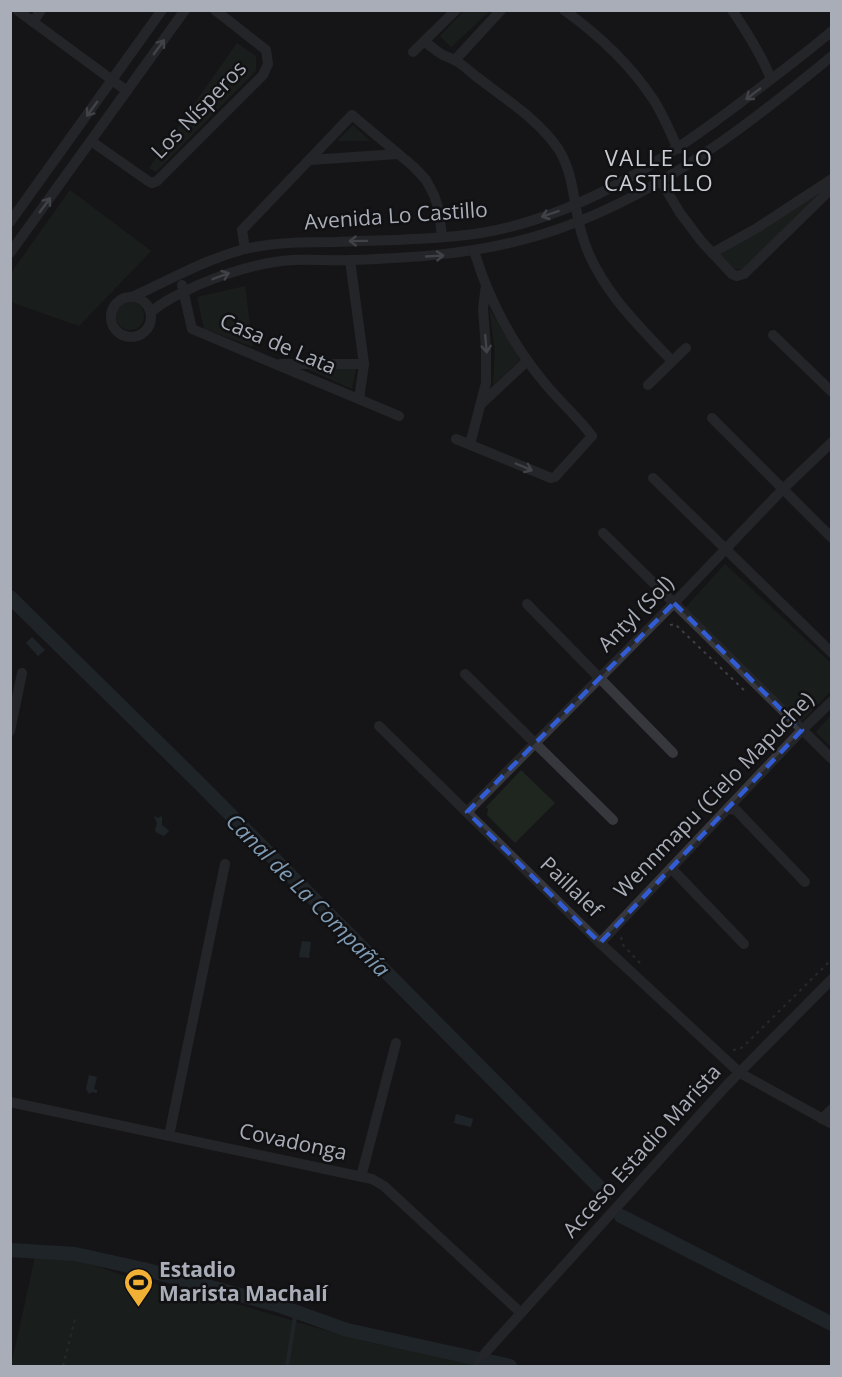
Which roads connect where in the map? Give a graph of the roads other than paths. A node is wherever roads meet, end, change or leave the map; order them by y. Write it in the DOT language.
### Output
graph roads {
  1 [pos="16,10"];
  2 [pos="41,10"];
  3 [pos="162,10"];
  4 [pos="185,10"];
  5 [pos="216,10"];
  6 [pos="456,10"];
  7 [pos="501,10"];
  8 [pos="564,10"];
  9 [pos="732,10"];
  10 [pos="33,22"];
  11 [pos="829,38"];
  12 [pos="425,42"];
  13 [pos="413,52"];
  14 [pos="831,56"];
  15 [pos="455,60"];
  16 [pos="771,79"];
  17 [pos="112,80"];
  18 [pos="127,91"];
  19 [pos="91,141"];
  20 [pos="678,149"];
  21 [pos="398,154"];
  22 [pos="310,160"];
  23 [pos="831,179"];
  24 [pos="661,181"];
  25 [pos="831,188"];
  26 [pos="577,212"];
  27 [pos="10,222"];
  28 [pos="442,237"];
  29 [pos="245,249"];
  30 [pos="474,251"];
  31 [pos="10,253"];
  32 [pos="712,253"];
  33 [pos="350,260"];
  34 [pos="179,275"];
  35 [pos="486,285"];
  36 [pos="184,291"];
  37 [pos="132,297"];
  38 [pos="151,312"];
  39 [pos="773,335"];
  40 [pos="686,348"];
  41 [pos="527,362"];
  42 [pos="672,362"];
  43 [pos="275,364"];
  44 [pos="364,364"];
  45 [pos="648,385"];
  46 [pos="831,392"];
  47 [pos="359,399"];
  48 [pos="481,404"];
  49 [pos="399,416"];
  50 [pos="712,418"];
  51 [pos="456,439"];
  52 [pos="831,442"];
  53 [pos="470,444"];
  54 [pos="653,478"];
  55 [pos="782,490"];
  56 [pos="603,533"];
  57 [pos="831,538"];
  58 [pos="726,550"];
  59 [pos="674,603"];
  60 [pos="527,604"];
  61 [pos="831,653"];
  62 [pos="22,673"];
  63 [pos="465,674"];
  64 [pos="599,678"];
  65 [pos="831,701"];
  66 [pos="379,726"];
  67 [pos="802,730"];
  68 [pos="10,731"];
  69 [pos="534,744"];
  70 [pos="673,753"];
  71 [pos="831,759"];
  72 [pos="729,809"];
  73 [pos="467,812"];
  74 [pos="613,820"];
  75 [pos="225,864"];
  76 [pos="670,868"];
  77 [pos="805,882"];
  78 [pos="600,943"];
  79 [pos="744,944"];
  80 [pos="831,979"];
  81 [pos="396,1043"];
  82 [pos="740,1072"];
  83 [pos="10,1102"];
  84 [pos="831,1109"];
  85 [pos="826,1121"];
  86 [pos="169,1136"];
  87 [pos="362,1177"];
  88 [pos="520,1313"];
  89 [pos="485,1353"];
  90 [pos="476,1366"];
  1 -- 10 [label="street"];
  2 -- 10 [label="street"];
  3 -- 17 [label="street"];
  18 -- 4 [label="street, one-way"];
  5 -- 19 [label="street, Los Nísperos"];
  6 -- 12 [label="street"];
  7 -- 15 [label="street"];
  8 -- 20 [label="street"];
  9 -- 16 [label="street"];
  10 -- 17 [label="street"];
  11 -- 16 [label="street, Avenida Lo Castillo"];
  12 -- 13 [label="street"];
  12 -- 15 [label="street"];
  14 -- 24 [label="street, Avenida Lo Castillo"];
  15 -- 26 [label="street"];
  16 -- 20 [label="street, Avenida Lo Castillo, one-way"];
  17 -- 18 [label="street"];
  17 -- 27 [label="street, one-way"];
  18 -- 19 [label="street"];
  31 -- 19 [label="street, one-way"];
  20 -- 26 [label="street, Avenida Lo Castillo"];
  21 -- 22 [label="street"];
  21 -- 22 [label="street"];
  21 -- 28 [label="street"];
  22 -- 29 [label="street"];
  23 -- 32 [label="street"];
  24 -- 26 [label="street, Avenida Lo Castillo"];
  24 -- 32 [label="street"];
  25 -- 32 [label="street"];
  26 -- 28 [label="street, Avenida Lo Castillo, one-way"];
  26 -- 30 [label="street, Avenida Lo Castillo"];
  26 -- 42 [label="street"];
  28 -- 29 [label="street, Avenida Lo Castillo, one-way"];
  29 -- 34 [label="street, Avenida Lo Castillo"];
  33 -- 30 [label="street, Avenida Lo Castillo, one-way"];
  30 -- 35 [label="street"];
  36 -- 33 [label="street, Avenida Lo Castillo, one-way"];
  33 -- 44 [label="street"];
  34 -- 36 [label="street, Casa de Lata"];
  34 -- 37 [label="street, Avenida Lo Castillo"];
  35 -- 41 [label="street"];
  35 -- 48 [label="street, one-way"];
  36 -- 38 [label="street, Avenida Lo Castillo"];
  36 -- 43 [label="street, Casa de Lata"];
  37 -- 38 [label="street"];
  37 -- 38 [label="street, Avenida Lo Castillo"];
  39 -- 46 [label="street"];
  40 -- 42 [label="street"];
  41 -- 48 [label="street"];
  53 -- 41 [label="street, one-way"];
  42 -- 45 [label="street"];
  43 -- 44 [label="street"];
  43 -- 47 [label="street, Casa de Lata"];
  44 -- 47 [label="street"];
  47 -- 49 [label="street, Casa de Lata"];
  48 -- 53 [label="street"];
  50 -- 55 [label="street"];
  51 -- 53 [label="street"];
  52 -- 55 [label="street, Antyl (Sol)"];
  54 -- 58 [label="street"];
  55 -- 57 [label="street"];
  55 -- 58 [label="street, Antyl (Sol)"];
  56 -- 59 [label="street"];
  58 -- 59 [label="street, Antyl (Sol)"];
  58 -- 61 [label="street"];
  59 -- 64 [label="street, Antyl (Sol)"];
  59 -- 67 [label="street"];
  60 -- 64 [label="street"];
  62 -- 68 [label="street"];
  63 -- 69 [label="street"];
  64 -- 69 [label="street, Antyl (Sol)"];
  64 -- 70 [label="street"];
  65 -- 67 [label="street, Wennmapu (Cielo Mapuche)"];
  66 -- 73 [label="street, Paillalef"];
  67 -- 71 [label="street"];
  67 -- 72 [label="street, Wennmapu (Cielo Mapuche)"];
  69 -- 73 [label="street, Antyl (Sol)"];
  69 -- 74 [label="street"];
  72 -- 76 [label="street, Wennmapu (Cielo Mapuche)"];
  72 -- 77 [label="street"];
  73 -- 78 [label="street, Paillalef"];
  75 -- 86 [label="street"];
  76 -- 78 [label="street, Wennmapu (Cielo Mapuche)"];
  76 -- 79 [label="street"];
  78 -- 82 [label="street, Paillalef"];
  80 -- 82 [label="street, Acceso Estadio Marista"];
  81 -- 87 [label="street"];
  82 -- 85 [label="street, Paillalef"];
  82 -- 88 [label="street, Acceso Estadio Marista"];
  83 -- 86 [label="street, Covadonga"];
  84 -- 85 [label="street"];
  86 -- 87 [label="street, Covadonga"];
  87 -- 88 [label="street, Covadonga"];
  88 -- 89 [label="street, Acceso Estadio Marista"];
  89 -- 90 [label="lane"];
}
